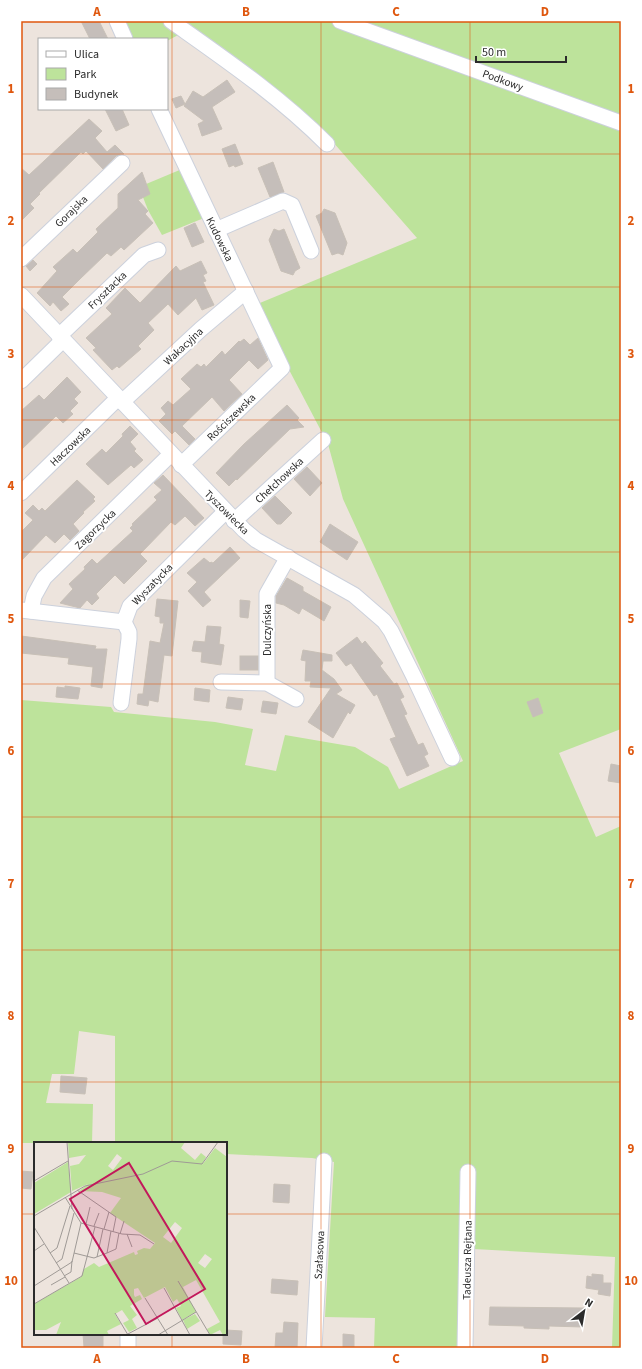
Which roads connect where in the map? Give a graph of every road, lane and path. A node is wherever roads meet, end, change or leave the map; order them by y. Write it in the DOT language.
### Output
graph roads {
  1 [pos="117,21"];
  2 [pos="171,21"];
  3 [pos="340,21"];
  4 [pos="125,38"];
  5 [pos="158,110"];
  6 [pos="621,122"];
  7 [pos="327,144"];
  8 [pos="122,163"];
  9 [pos="216,230"];
  10 [pos="158,250"];
  11 [pos="311,251"];
  12 [pos="21,259"];
  13 [pos="246,291"];
  14 [pos="21,295"];
  15 [pos="61,338"];
  16 [pos="282,368"];
  17 [pos="21,381"];
  18 [pos="120,400"];
  19 [pos="323,440"];
  20 [pos="176,460"];
  21 [pos="21,493"];
  22 [pos="230,516"];
  23 [pos="288,557"];
  24 [pos="26,610"];
  25 [pos="124,622"];
  26 [pos="221,682"];
  27 [pos="267,683"];
  28 [pos="296,699"];
  29 [pos="121,703"];
  30 [pos="452,758"];
  31 [pos="324,1161"];
  32 [pos="468,1172"];
  33 [pos="128,1335"];
  34 [pos="128,1348"];
  35 [pos="314,1348"];
  36 [pos="466,1348"];
  1 -- 4 [label="street"];
  2 -- 7 [label="street"];
  3 -- 6 [label="street, Podkowy"];
  5 -- 9 [label="street, Kudowska"];
  8 -- 12 [label="street, Gorajska"];
  9 -- 11 [label="street"];
  9 -- 13 [label="street, Kudowska"];
  10 -- 15 [label="street, Frysztacka"];
  13 -- 16 [label="street, Kudowska"];
  13 -- 18 [label="street, Wakacyjna"];
  14 -- 15 [label="street, Tyszowiecka"];
  15 -- 17 [label="street, Frysztacka"];
  15 -- 18 [label="street, Tyszowiecka"];
  16 -- 20 [label="street, Rościszewska"];
  18 -- 20 [label="street, Tyszowiecka"];
  18 -- 21 [label="street, Haczowska"];
  19 -- 22 [label="street, Chełchowska"];
  20 -- 22 [label="street, Tyszowiecka"];
  20 -- 24 [label="street, Zagorzycka"];
  22 -- 23 [label="street, Tyszowiecka"];
  22 -- 25 [label="street, Wyszatycka"];
  23 -- 27 [label="street, Dulczyńska"];
  23 -- 30 [label="street, Tyszowiecka"];
  24 -- 25 [label="street"];
  25 -- 29 [label="street"];
  26 -- 27 [label="street"];
  27 -- 28 [label="street"];
  31 -- 35 [label="street, Szałasowa"];
  32 -- 36 [label="street, Tadeusza Rejtana"];
  33 -- 34 [label="street"];
}
